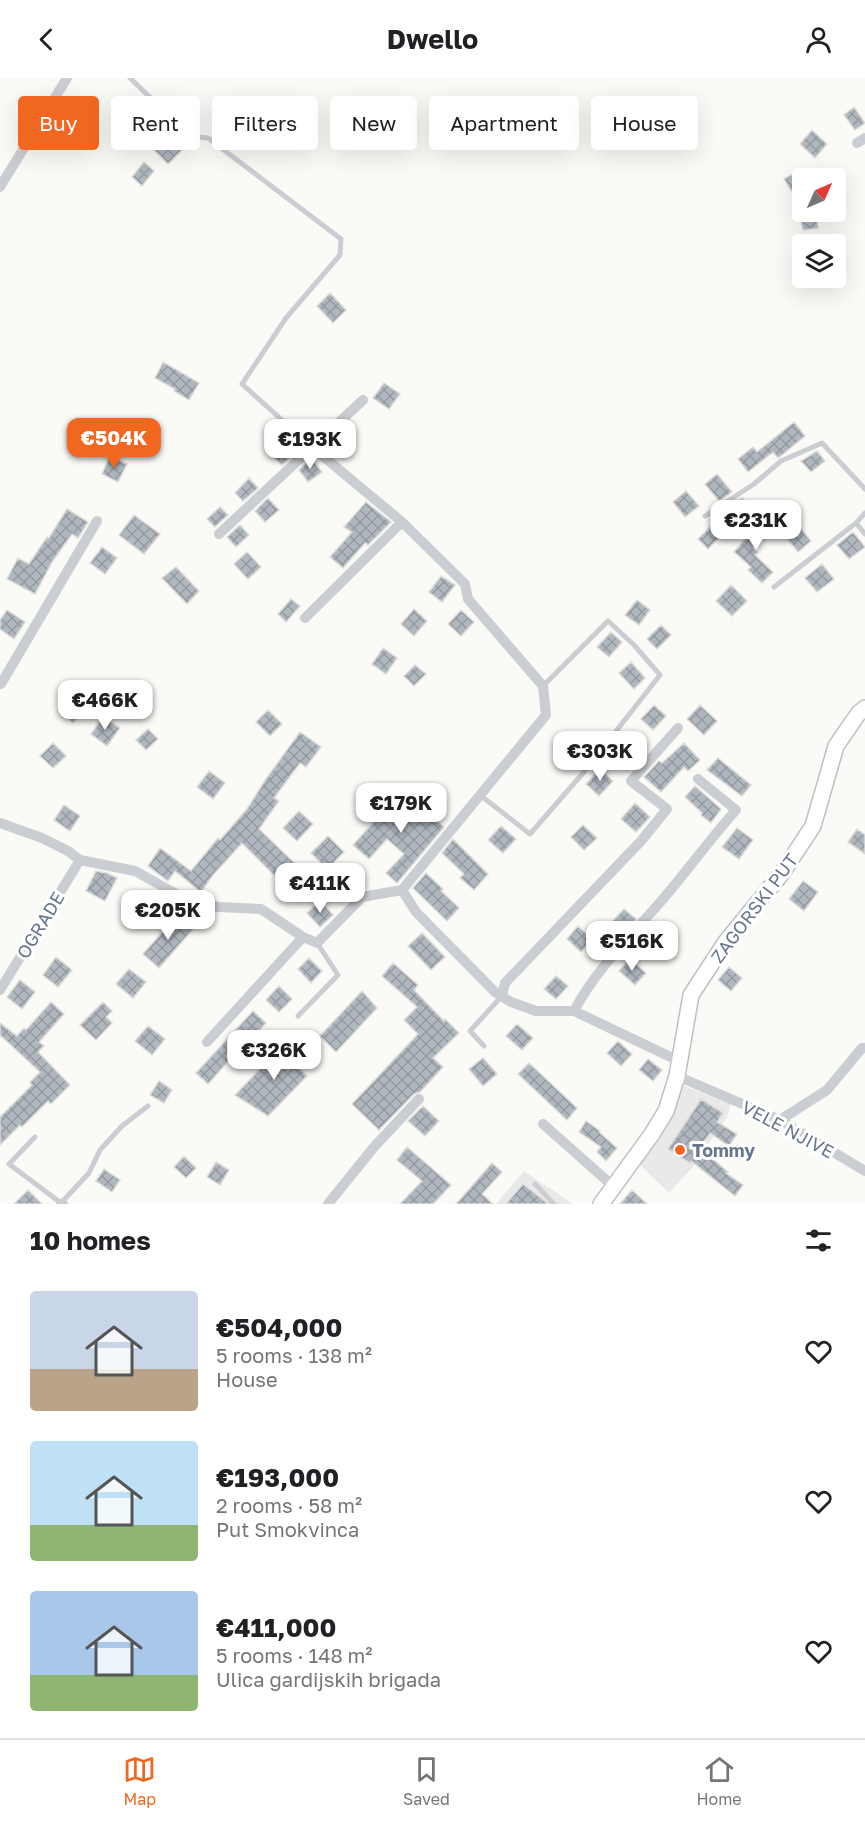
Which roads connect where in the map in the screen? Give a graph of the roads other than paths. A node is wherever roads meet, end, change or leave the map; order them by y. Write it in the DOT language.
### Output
graph roads {
  1 [pos="67,78"];
  2 [pos="130,78"];
  3 [pos="0,187"];
  4 [pos="363,400"];
  5 [pos="312,447"];
  6 [pos="865,489"];
  7 [pos="865,513"];
  8 [pos="705,516"];
  9 [pos="98,521"];
  10 [pos="402,522"];
  11 [pos="856,523"];
  12 [pos="219,534"];
  13 [pos="865,534"];
  14 [pos="774,587"];
  15 [pos="305,618"];
  16 [pos="0,683"];
  17 [pos="543,686"];
  18 [pos="865,708"];
  19 [pos="678,728"];
  20 [pos="698,779"];
  21 [pos="480,795"];
  22 [pos="0,823"];
  23 [pos="80,860"];
  24 [pos="402,890"];
  25 [pos="303,937"];
  26 [pos="317,943"];
  27 [pos="0,990"];
  28 [pos="502,995"];
  29 [pos="574,1011"];
  30 [pos="298,1016"];
  31 [pos="207,1042"];
  32 [pos="484,1046"];
  33 [pos="865,1048"];
  34 [pos="678,1069"];
  35 [pos="418,1099"];
  36 [pos="148,1106"];
  37 [pos="780,1120"];
  38 [pos="543,1124"];
  39 [pos="35,1137"];
  40 [pos="865,1171"];
  41 [pos="535,1184"];
  42 [pos="613,1186"];
  43 [pos="62,1204"];
  44 [pos="328,1204"];
  45 [pos="554,1204"];
  46 [pos="601,1204"];
  1 -- 3 [label="street"];
  2 -- 5 [label="lane"];
  4 -- 5 [label="street"];
  5 -- 10 [label="street"];
  5 -- 12 [label="street"];
  6 -- 8 [label="lane"];
  7 -- 11 [label="lane"];
  9 -- 16 [label="street"];
  10 -- 15 [label="street"];
  10 -- 17 [label="street"];
  11 -- 13 [label="lane"];
  11 -- 14 [label="lane"];
  17 -- 21 [label="street"];
  17 -- 21 [label="lane"];
  18 -- 34 [label="main road, ZAGORSKI PUT"];
  19 -- 28 [label="street"];
  20 -- 29 [label="street"];
  21 -- 24 [label="street"];
  22 -- 23 [label="street"];
  23 -- 25 [label="street"];
  23 -- 27 [label="street, OGRADE"];
  24 -- 26 [label="street"];
  24 -- 28 [label="street"];
  25 -- 26 [label="street"];
  25 -- 31 [label="street"];
  26 -- 30 [label="lane"];
  28 -- 29 [label="street"];
  28 -- 32 [label="lane"];
  29 -- 34 [label="street, VELE NJIVE"];
  33 -- 37 [label="street"];
  34 -- 37 [label="street, VELE NJIVE"];
  34 -- 42 [label="main road, ZAGORSKI PUT"];
  35 -- 44 [label="street"];
  36 -- 43 [label="lane"];
  37 -- 40 [label="street, VELE NJIVE"];
  38 -- 42 [label="street"];
  39 -- 43 [label="lane"];
  41 -- 45 [label="lane"];
  42 -- 46 [label="main road, ZAGORSKI PUT"];
}
